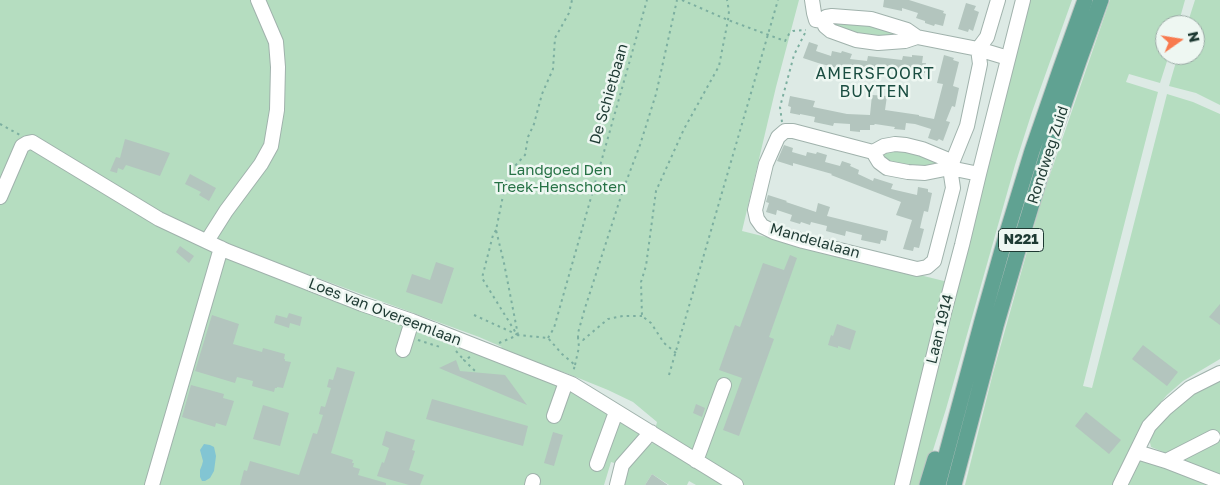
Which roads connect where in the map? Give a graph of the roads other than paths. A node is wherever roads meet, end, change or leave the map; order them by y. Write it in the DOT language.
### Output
graph roads {
  1 [pos="258,0"];
  2 [pos="812,0"];
  3 [pos="998,0"];
  4 [pos="1023,0"];
  5 [pos="1085,0"];
  6 [pos="1101,0"];
  7 [pos="822,21"];
  8 [pos="917,37"];
  9 [pos="978,49"];
  10 [pos="1008,58"];
  11 [pos="873,152"];
  12 [pos="950,168"];
  13 [pos="979,174"];
  14 [pos="0,197"];
  15 [pos="207,241"];
  16 [pos="222,248"];
  17 [pos="375,308"];
  18 [pos="360,314"];
  19 [pos="412,321"];
  20 [pos="405,343"];
  21 [pos="1220,373"];
  22 [pos="569,383"];
  23 [pos="724,386"];
  24 [pos="959,405"];
  25 [pos="616,412"];
  26 [pos="554,416"];
  27 [pos="651,432"];
  28 [pos="1213,437"];
  29 [pos="1137,452"];
  30 [pos="696,461"];
  31 [pos="1166,461"];
  32 [pos="597,464"];
  33 [pos="1220,482"];
  34 [pos="152,485"];
  35 [pos="616,485"];
  36 [pos="736,485"];
  37 [pos="902,485"];
  38 [pos="927,485"];
  39 [pos="938,485"];
  40 [pos="954,485"];
  41 [pos="1120,485"];
  1 -- 15 [label="street"];
  2 -- 7 [label="street"];
  3 -- 9 [label="street"];
  4 -- 10 [label="street, Laan 1914"];
  5 -- 24 [label="main road, Rondweg Zuid / N221"];
  6 -- 40 [label="main road, Rondweg Zuid / N221"];
  7 -- 8 [label="street"];
  7 -- 8 [label="street"];
  8 -- 9 [label="street"];
  9 -- 10 [label="street"];
  9 -- 12 [label="street"];
  10 -- 13 [label="street, Laan 1914"];
  11 -- 12 [label="street"];
  11 -- 12 [label="street"];
  11 -- 12 [label="street, Mandelalaan"];
  12 -- 13 [label="street"];
  13 -- 37 [label="street, Laan 1914"];
  14 -- 15 [label="street, Loes van Overeemlaan"];
  15 -- 16 [label="street, Loes van Overeemlaan"];
  16 -- 17 [label="street, Loes van Overeemlaan"];
  16 -- 34 [label="street"];
  17 -- 18 [label="street"];
  17 -- 19 [label="street, Loes van Overeemlaan"];
  19 -- 20 [label="street"];
  19 -- 22 [label="street, Loes van Overeemlaan"];
  21 -- 29 [label="street"];
  22 -- 25 [label="street, Loes van Overeemlaan"];
  22 -- 26 [label="street"];
  23 -- 30 [label="street"];
  24 -- 38 [label="main road, N221"];
  24 -- 39 [label="main road, Rondweg Zuid / N221"];
  25 -- 27 [label="street, Loes van Overeemlaan"];
  25 -- 32 [label="street"];
  27 -- 30 [label="street, Loes van Overeemlaan"];
  27 -- 35 [label="street"];
  28 -- 31 [label="street"];
  29 -- 31 [label="street"];
  29 -- 41 [label="street"];
  30 -- 36 [label="street, Loes van Overeemlaan"];
  31 -- 33 [label="street"];
}
